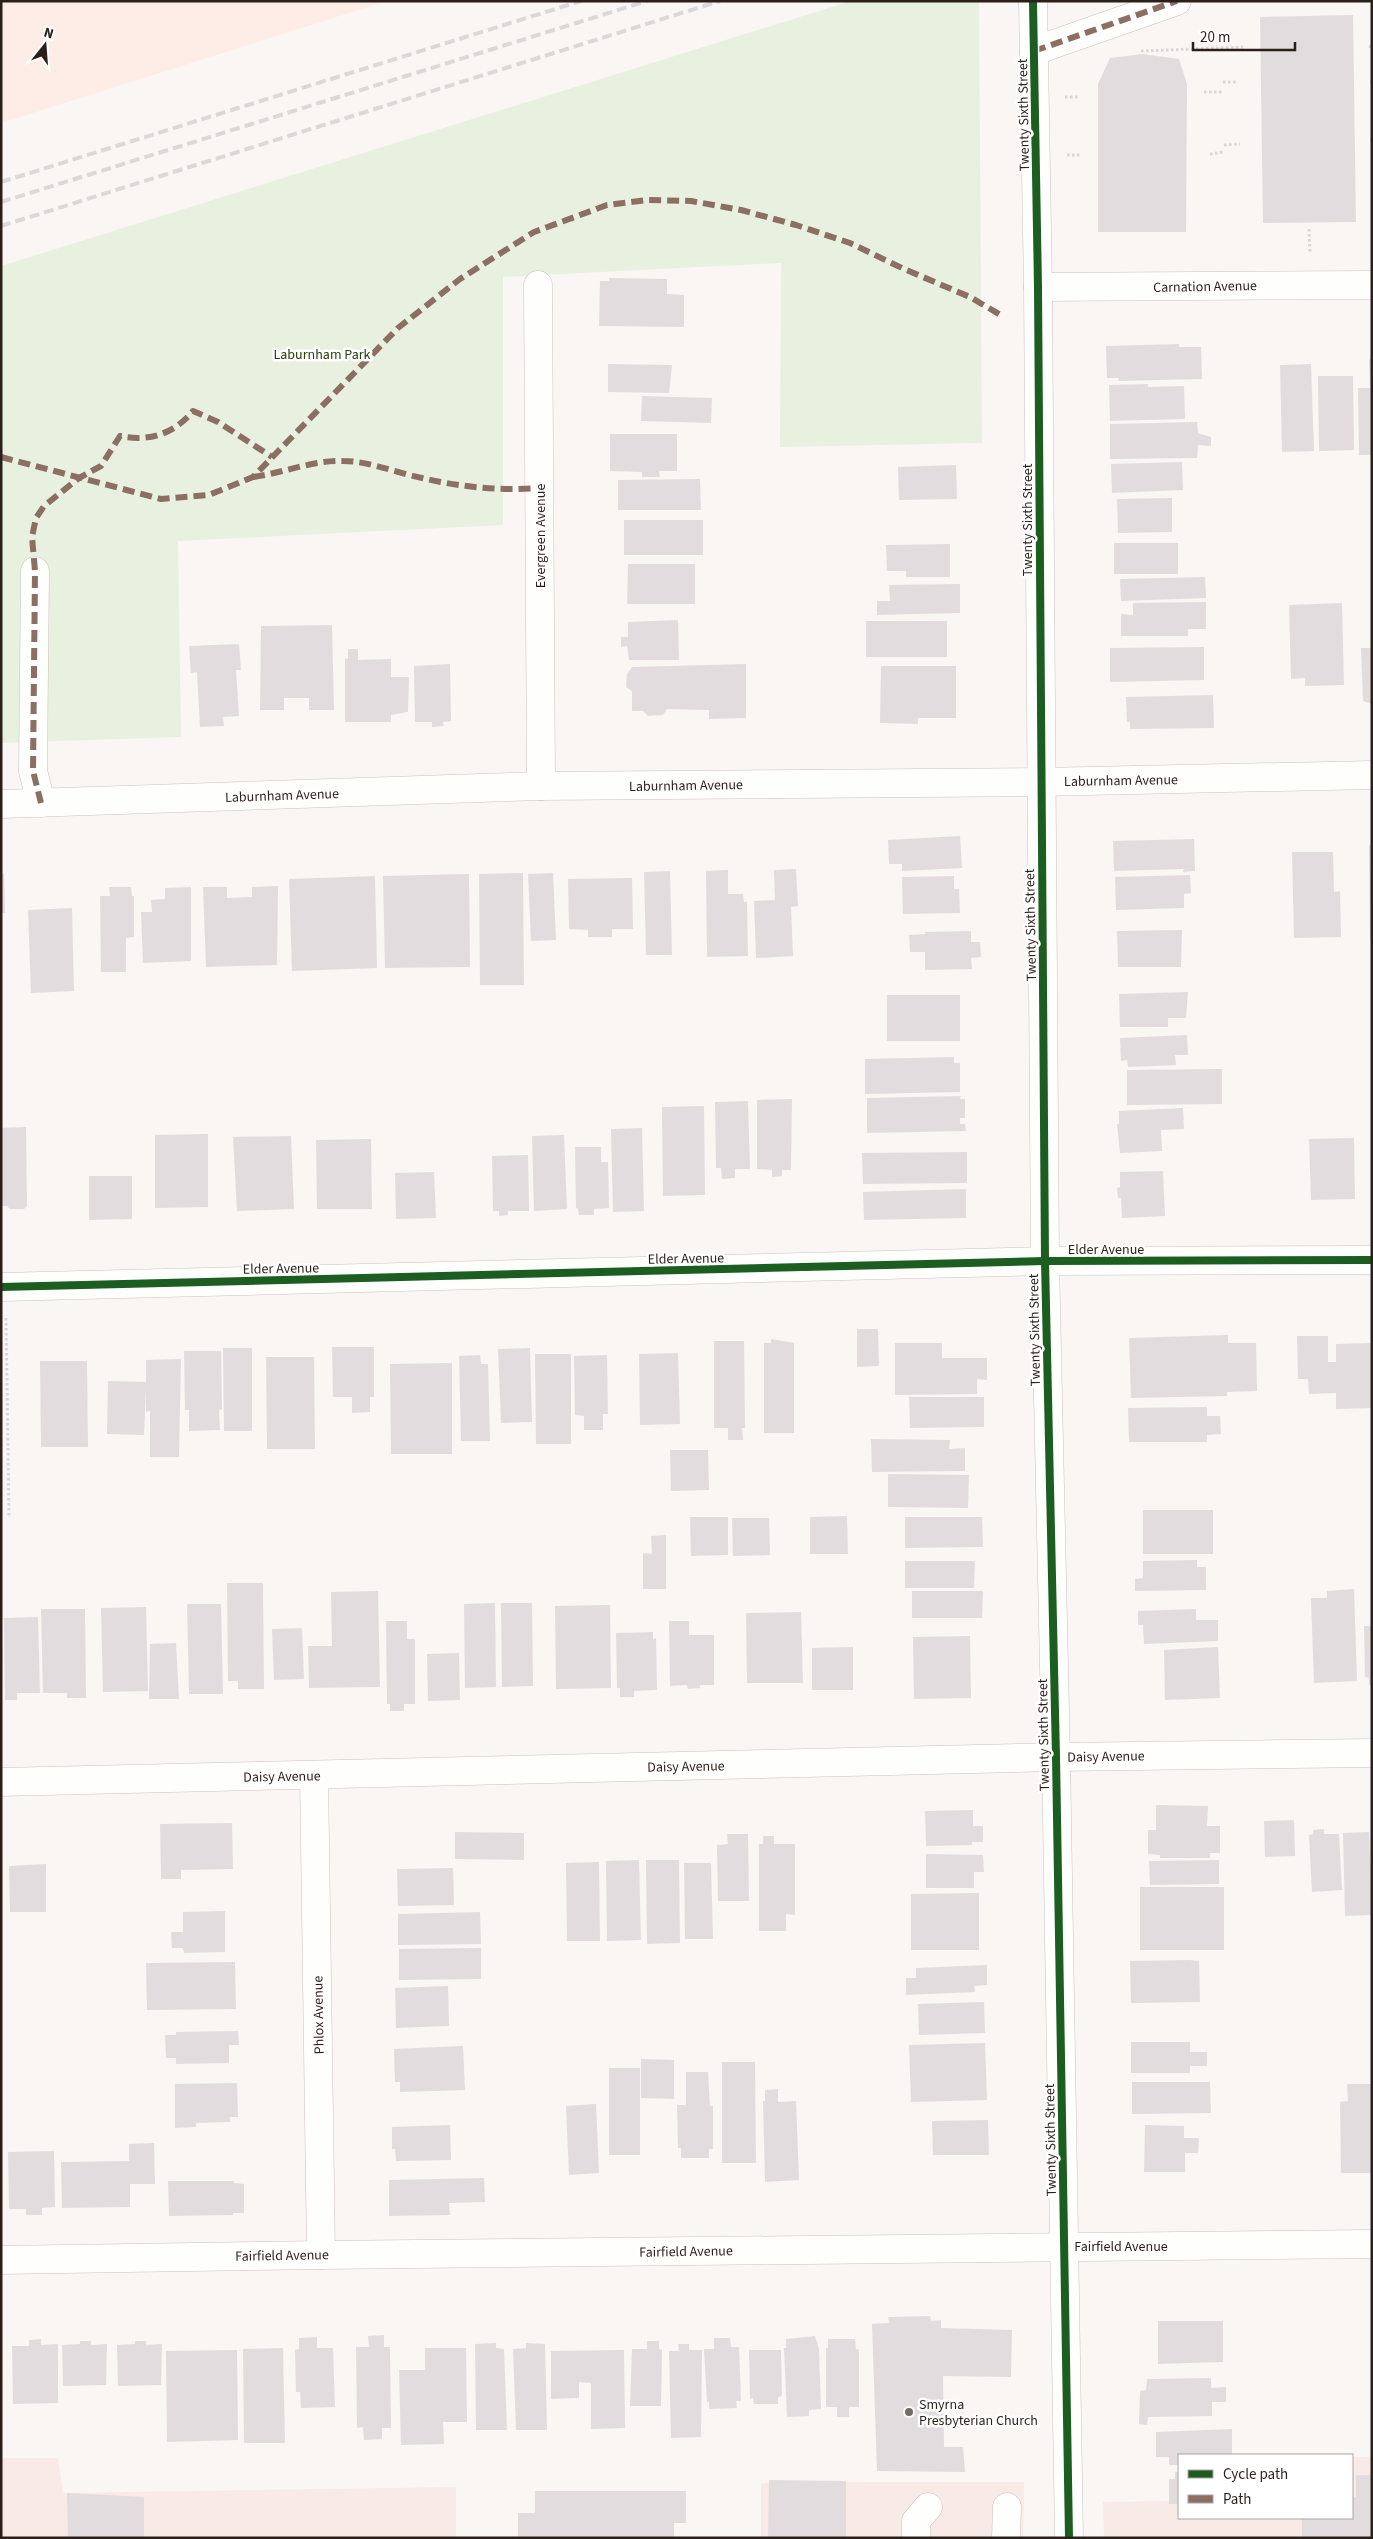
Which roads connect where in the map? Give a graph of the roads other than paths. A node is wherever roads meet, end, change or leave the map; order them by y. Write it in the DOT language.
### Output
graph roads {
  1 [pos="1177,1"];
  2 [pos="1034,2"];
  3 [pos="1034,51"];
  4 [pos="1372,284"];
  5 [pos="538,285"];
  6 [pos="1038,287"];
  7 [pos="35,571"];
  8 [pos="1372,775"];
  9 [pos="1041,782"];
  10 [pos="541,786"];
  11 [pos="41,803"];
  12 [pos="1,804"];
  13 [pos="1372,1260"];
  14 [pos="1045,1261"];
  15 [pos="4,1300"];
  16 [pos="1372,1753"];
  17 [pos="1056,1757"];
  18 [pos="314,1775"];
  19 [pos="1,1782"];
  20 [pos="1372,2244"];
  21 [pos="1065,2246"];
  22 [pos="322,2255"];
  23 [pos="1,2260"];
  24 [pos="928,2507"];
  25 [pos="1007,2507"];
  26 [pos="916,2538"];
  27 [pos="1006,2538"];
  28 [pos="1069,2538"];
  1 -- 3 [label="street"];
  2 -- 3 [label="street, Twenty Sixth Street"];
  3 -- 6 [label="street, Twenty Sixth Street"];
  4 -- 6 [label="street, Carnation Avenue"];
  5 -- 10 [label="street, Evergreen Avenue"];
  6 -- 9 [label="street, Twenty Sixth Street"];
  7 -- 11 [label="street"];
  8 -- 9 [label="street, Laburnham Avenue"];
  9 -- 10 [label="street, Laburnham Avenue"];
  9 -- 14 [label="street, Twenty Sixth Street"];
  10 -- 11 [label="street, Laburnham Avenue"];
  11 -- 12 [label="street, Laburnham Avenue"];
  13 -- 14 [label="street, Elder Avenue"];
  14 -- 15 [label="street, Elder Avenue"];
  14 -- 17 [label="street, Twenty Sixth Street"];
  16 -- 17 [label="street, Daisy Avenue"];
  17 -- 18 [label="street, Daisy Avenue"];
  17 -- 21 [label="street, Twenty Sixth Street"];
  18 -- 19 [label="street, Daisy Avenue"];
  18 -- 22 [label="street, Phlox Avenue"];
  20 -- 21 [label="street, Fairfield Avenue"];
  21 -- 22 [label="street, Fairfield Avenue"];
  21 -- 28 [label="street, Twenty Sixth Street"];
  22 -- 23 [label="street, Fairfield Avenue"];
  24 -- 26 [label="street"];
  25 -- 27 [label="street"];
}
